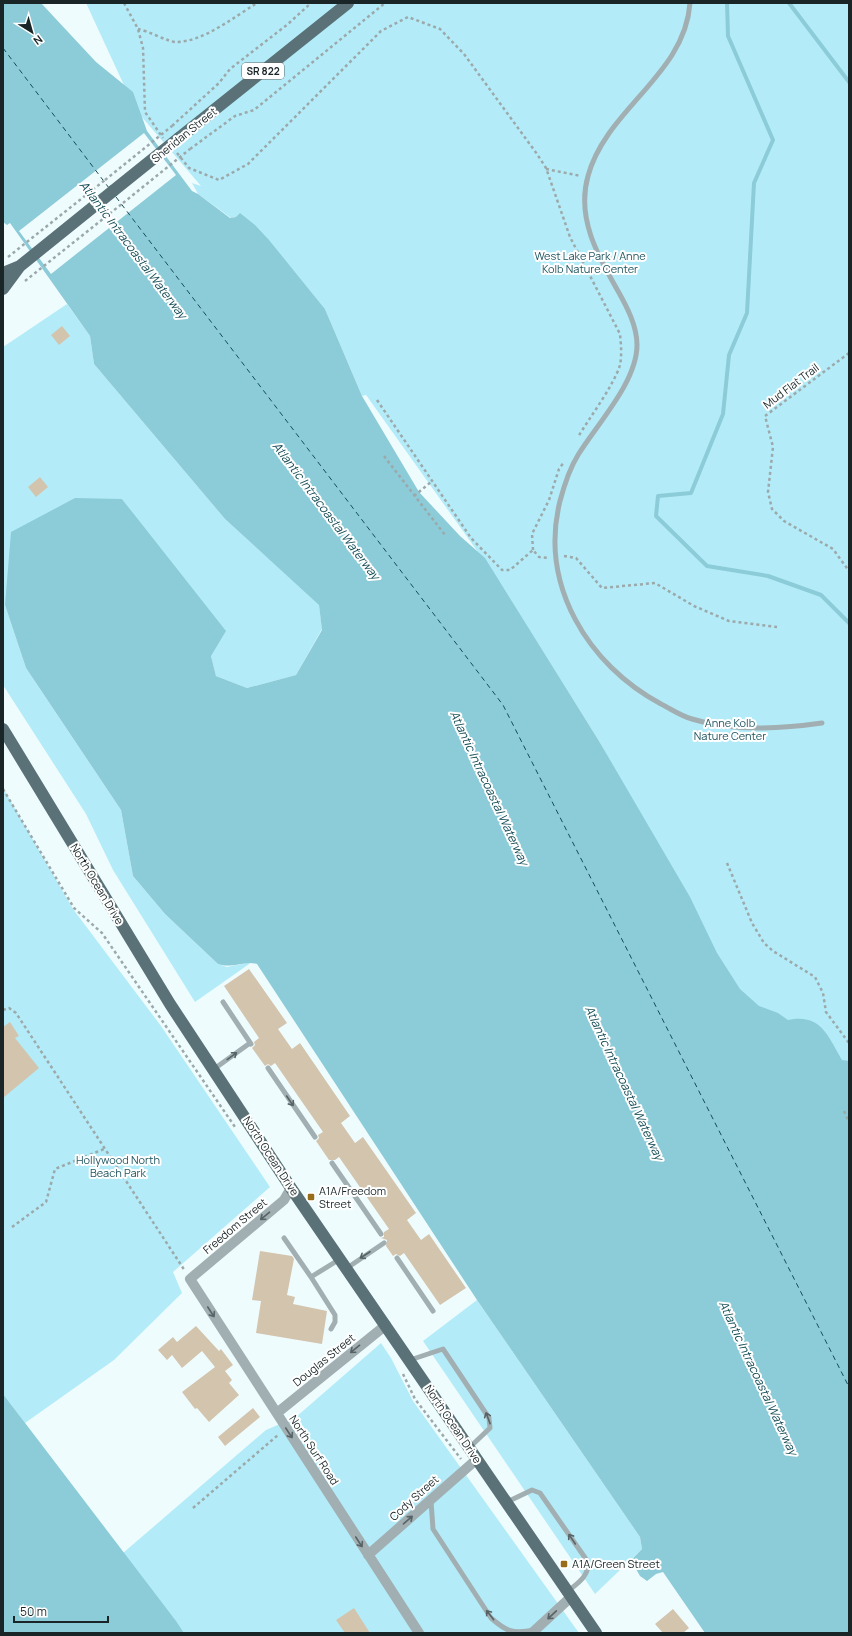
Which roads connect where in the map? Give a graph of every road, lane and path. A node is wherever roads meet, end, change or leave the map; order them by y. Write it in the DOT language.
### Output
graph roads {
  1 [pos="124,3"];
  2 [pos="257,3"];
  3 [pos="311,3"];
  4 [pos="348,3"];
  5 [pos="385,3"];
  6 [pos="690,3"];
  7 [pos="138,28"];
  8 [pos="168,144"];
  9 [pos="174,150"];
  10 [pos="546,168"];
  11 [pos="587,178"];
  12 [pos="14,253"];
  13 [pos="20,266"];
  14 [pos="3,273"];
  15 [pos="28,279"];
  16 [pos="3,289"];
  17 [pos="849,353"];
  18 [pos="575,442"];
  19 [pos="384,456"];
  20 [pos="567,456"];
  21 [pos="431,482"];
  22 [pos="414,496"];
  23 [pos="445,535"];
  24 [pos="533,550"];
  25 [pos="849,571"];
  26 [pos="822,723"];
  27 [pos="3,729"];
  28 [pos="727,863"];
  29 [pos="223,1002"];
  30 [pos="3,1010"];
  31 [pos="849,1043"];
  32 [pos="268,1068"];
  33 [pos="214,1069"];
  34 [pos="844,1111"];
  35 [pos="849,1122"];
  36 [pos="315,1137"];
  37 [pos="104,1149"];
  38 [pos="332,1163"];
  39 [pos="292,1188"];
  40 [pos="12,1227"];
  41 [pos="381,1234"];
  42 [pos="284,1238"];
  43 [pos="384,1243"];
  44 [pos="398,1258"];
  45 [pos="343,1263"];
  46 [pos="311,1278"];
  47 [pos="190,1279"];
  48 [pos="433,1311"];
  49 [pos="386,1325"];
  50 [pos="331,1328"];
  51 [pos="410,1360"];
  52 [pos="277,1413"];
  53 [pos="286,1428"];
  54 [pos="469,1448"];
  55 [pos="477,1459"];
  56 [pos="431,1500"];
  57 [pos="506,1502"];
  58 [pos="193,1508"];
  59 [pos="368,1555"];
  60 [pos="569,1595"];
  61 [pos="535,1631"];
  62 [pos="419,1633"];
  63 [pos="596,1633"];
  1 -- 7 [label="path"];
  2 -- 7 [label="path"];
  3 -- 12 [label="path, bridge"];
  4 -- 13 [label="main road, Sheridan Street / SR 822, bridge"];
  5 -- 15 [label="path, bridge"];
  6 -- 11 [label="lane"];
  7 -- 8 [label="path"];
  9 -- 10 [label="path"];
  10 -- 11 [label="path"];
  10 -- 18 [label="path"];
  11 -- 26 [label="lane"];
  13 -- 14 [label="main road, Sheridan Street / SR 822"];
  13 -- 16 [label="main road, Sheridan Street / SR 822"];
  17 -- 25 [label="path, Mud Flat Trail"];
  19 -- 22 [label="path"];
  20 -- 24 [label="path"];
  21 -- 22 [label="path"];
  22 -- 23 [label="path"];
  27 -- 33 [label="main road, North Ocean Drive"];
  28 -- 31 [label="path"];
  33 -- 29 [label="lane, one-way"];
  30 -- 37 [label="path"];
  32 -- 36 [label="lane, one-way"];
  33 -- 39 [label="main road, North Ocean Drive"];
  34 -- 35 [label="path"];
  37 -- 40 [label="path"];
  37 -- 47 [label="path"];
  38 -- 41 [label="lane"];
  39 -- 45 [label="main road, North Ocean Drive"];
  39 -- 47 [label="street, Freedom Street, one-way"];
  42 -- 46 [label="lane"];
  43 -- 45 [label="lane, one-way"];
  44 -- 48 [label="lane"];
  45 -- 46 [label="lane"];
  45 -- 49 [label="main road, North Ocean Drive"];
  46 -- 50 [label="lane"];
  47 -- 52 [label="street, North Surf Road, one-way"];
  49 -- 51 [label="main road, North Ocean Drive"];
  49 -- 52 [label="street, Douglas Street, one-way"];
  51 -- 54 [label="main road, North Ocean Drive"];
  54 -- 51 [label="lane, one-way"];
  52 -- 53 [label="street, North Surf Road"];
  53 -- 58 [label="path"];
  53 -- 59 [label="street, North Surf Road, one-way"];
  54 -- 55 [label="main road, North Ocean Drive"];
  55 -- 56 [label="street, Cody Street"];
  55 -- 57 [label="main road, North Ocean Drive"];
  59 -- 56 [label="street, Cody Street, one-way"];
  61 -- 56 [label="lane, one-way"];
  57 -- 60 [label="main road, North Ocean Drive"];
  60 -- 57 [label="lane, one-way"];
  59 -- 62 [label="street, North Surf Road"];
  60 -- 61 [label="street, one-way"];
  60 -- 63 [label="main road, North Ocean Drive"];
}
